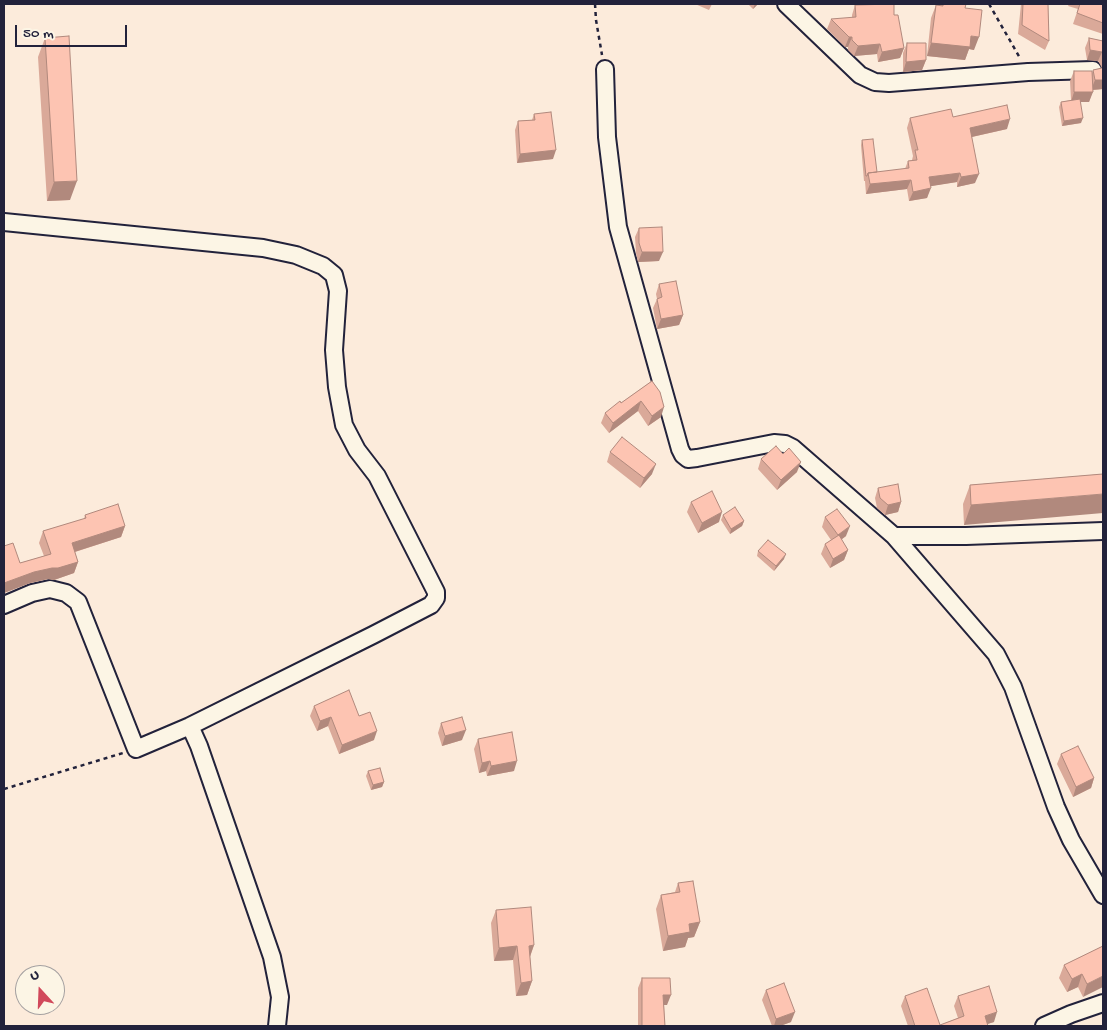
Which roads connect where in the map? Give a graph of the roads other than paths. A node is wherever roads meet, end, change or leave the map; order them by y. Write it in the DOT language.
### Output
graph roads {
  1 [pos="786,4"];
  2 [pos="605,69"];
  3 [pos="1093,70"];
  4 [pos="4,222"];
  5 [pos="1103,530"];
  6 [pos="894,536"];
  7 [pos="4,605"];
  8 [pos="190,726"];
  9 [pos="1103,895"];
  10 [pos="1103,1003"];
  11 [pos="277,1026"];
  12 [pos="1044,1026"];
  1 -- 3 [label="street"];
  2 -- 6 [label="street"];
  4 -- 8 [label="street"];
  5 -- 6 [label="street"];
  6 -- 9 [label="street"];
  7 -- 8 [label="street"];
  8 -- 11 [label="street"];
  10 -- 12 [label="street"];
}
